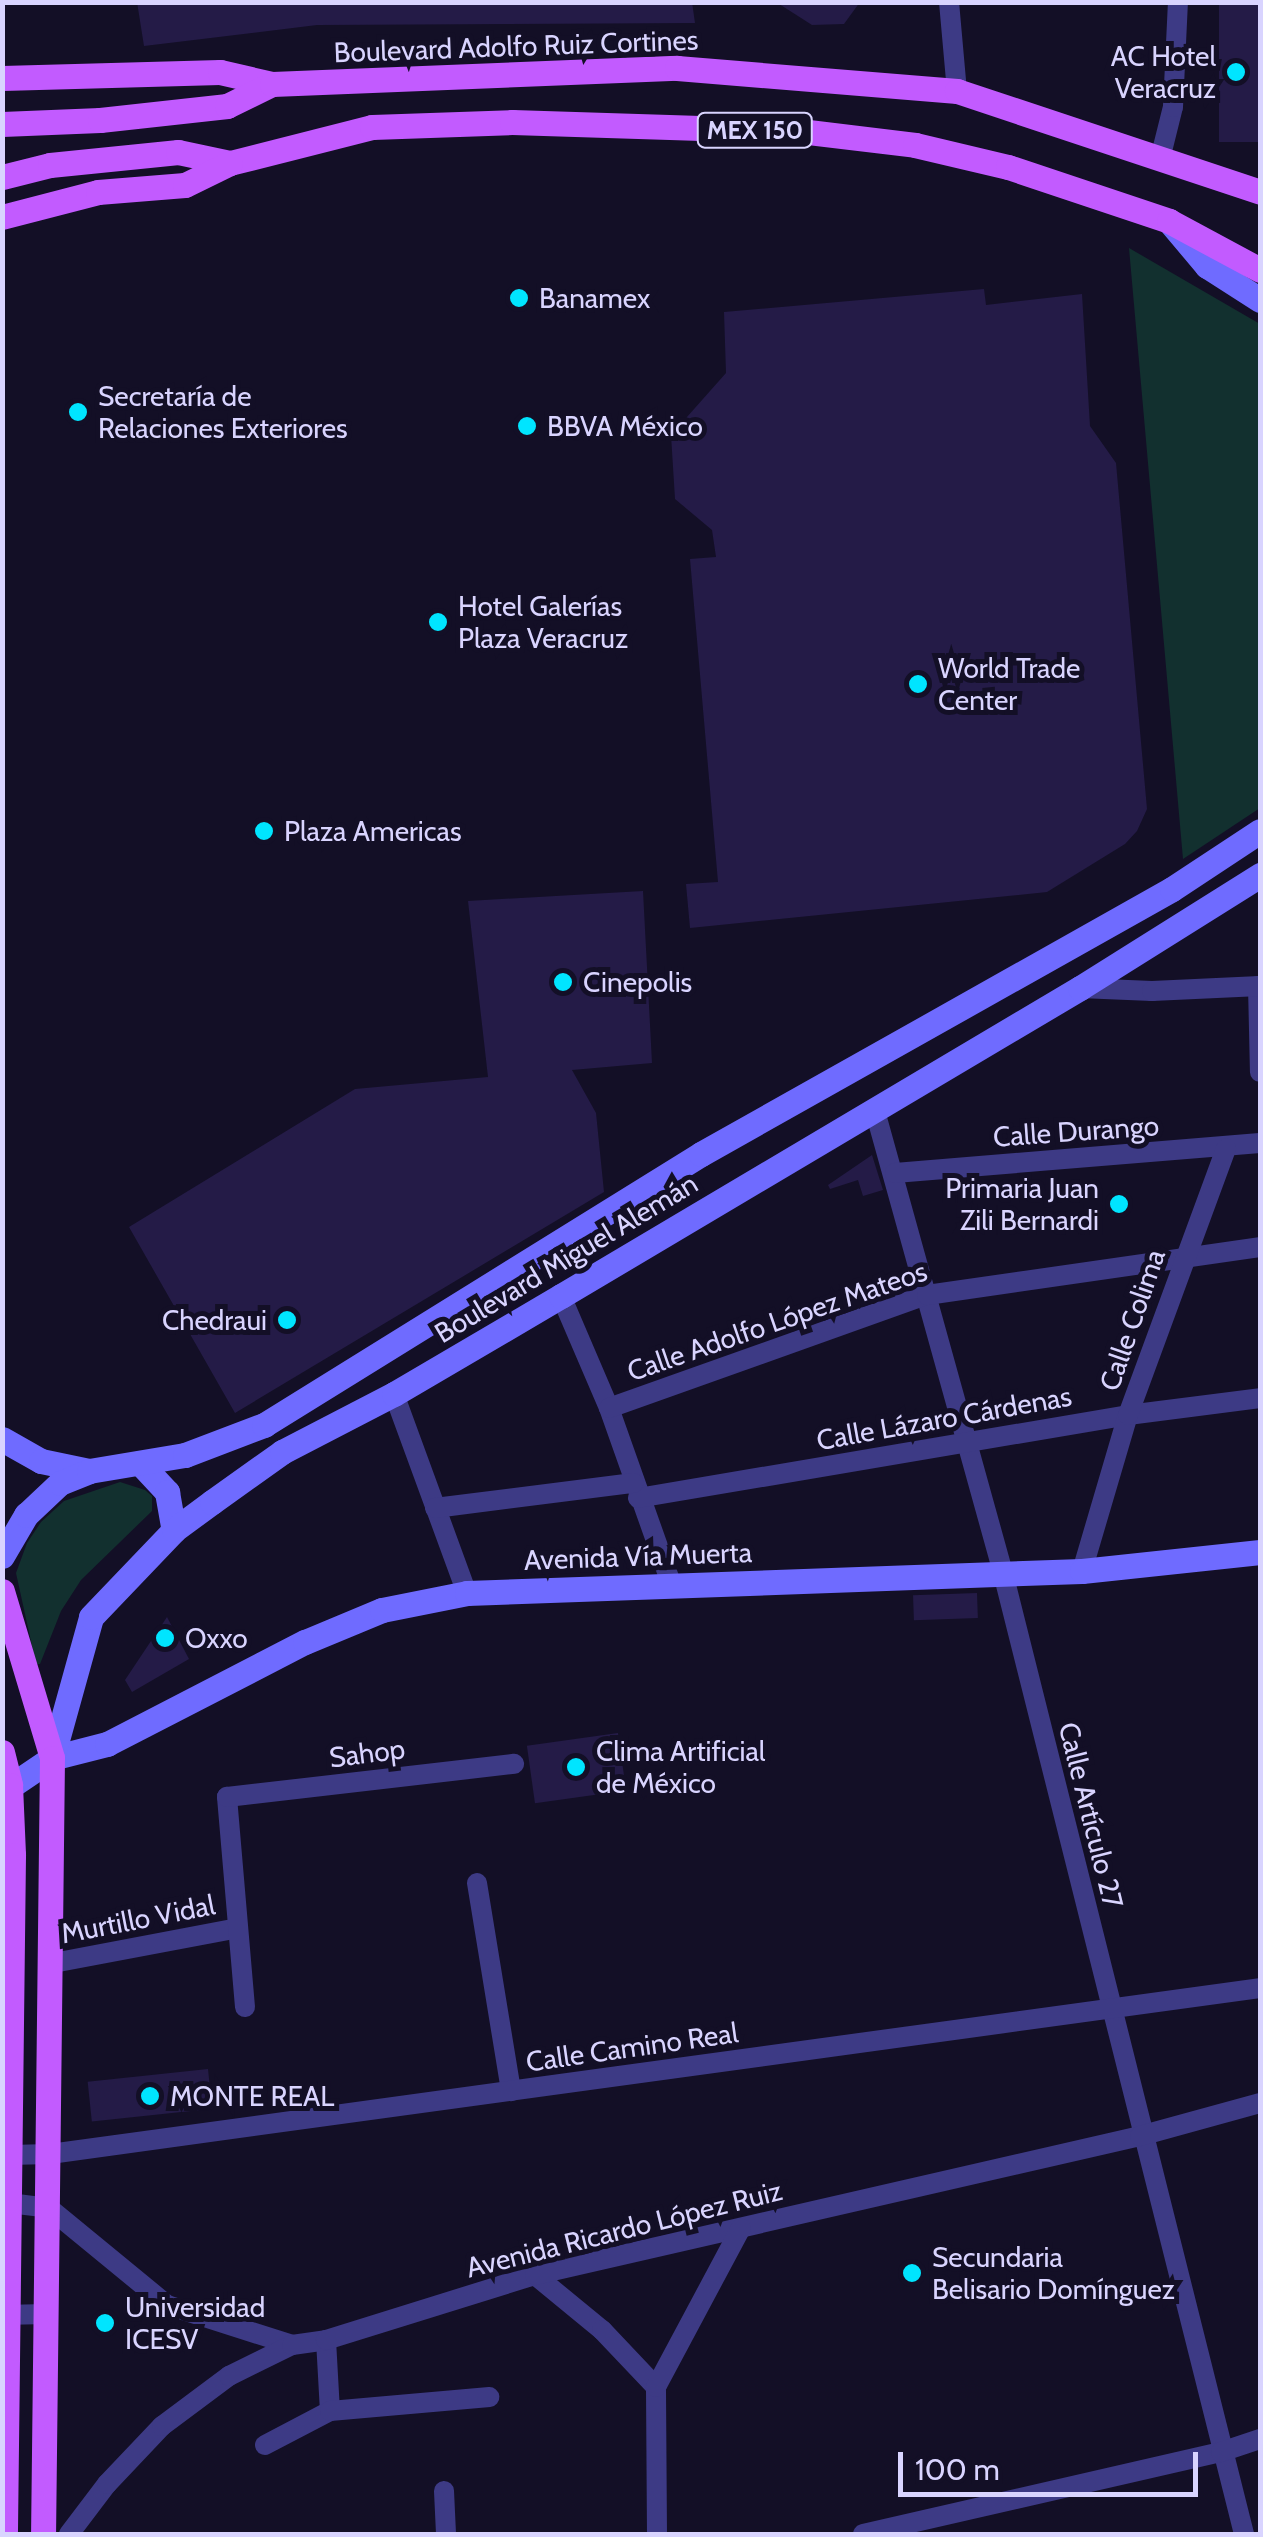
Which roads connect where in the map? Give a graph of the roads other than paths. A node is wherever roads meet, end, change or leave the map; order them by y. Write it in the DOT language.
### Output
graph roads {
  1 [pos="949,2"];
  2 [pos="1178,2"];
  3 [pos="2,78"];
  4 [pos="272,84"];
  5 [pos="957,92"];
  6 [pos="2,124"];
  7 [pos="1161,156"];
  8 [pos="230,163"];
  9 [pos="2,177"];
  10 [pos="1260,192"];
  11 [pos="2,218"];
  12 [pos="1169,221"];
  13 [pos="1260,270"];
  14 [pos="1260,300"];
  15 [pos="1260,831"];
  16 [pos="1260,875"];
  17 [pos="1259,986"];
  18 [pos="1080,988"];
  19 [pos="1260,1072"];
  20 [pos="874,1111"];
  21 [pos="1260,1143"];
  22 [pos="1226,1148"];
  23 [pos="895,1173"];
  24 [pos="1260,1247"];
  25 [pos="1183,1256"];
  26 [pos="927,1295"];
  27 [pos="561,1296"];
  28 [pos="394,1394"];
  29 [pos="1260,1398"];
  30 [pos="608,1408"];
  31 [pos="1128,1415"];
  32 [pos="2,1439"];
  33 [pos="969,1441"];
  34 [pos="140,1463"];
  35 [pos="89,1471"];
  36 [pos="636,1491"];
  37 [pos="435,1508"];
  38 [pos="174,1530"];
  39 [pos="1260,1552"];
  40 [pos="2,1556"];
  41 [pos="1082,1571"];
  42 [pos="1003,1573"];
  43 [pos="671,1583"];
  44 [pos="2,1591"];
  45 [pos="467,1593"];
  46 [pos="2,1752"];
  47 [pos="52,1758"];
  48 [pos="514,1764"];
  49 [pos="6,1789"];
  50 [pos="8,1871"];
  51 [pos="477,1883"];
  52 [pos="238,1928"];
  53 [pos="48,1964"];
  54 [pos="1260,1988"];
  55 [pos="245,2007"];
  56 [pos="1110,2009"];
  57 [pos="511,2091"];
  58 [pos="1260,2103"];
  59 [pos="1140,2136"];
  60 [pos="50,2154"];
  61 [pos="10,2155"];
  62 [pos="8,2202"];
  63 [pos="49,2208"];
  64 [pos="741,2228"];
  65 [pos="535,2274"];
  66 [pos="47,2314"];
  67 [pos="5,2315"];
  68 [pos="326,2340"];
  69 [pos="292,2345"];
  70 [pos="656,2386"];
  71 [pos="488,2396"];
  72 [pos="330,2411"];
  73 [pos="1260,2439"];
  74 [pos="264,2445"];
  75 [pos="1221,2452"];
  76 [pos="444,2490"];
  77 [pos="5,2534"];
  78 [pos="43,2534"];
  79 [pos="68,2534"];
  80 [pos="446,2534"];
  81 [pos="657,2534"];
  82 [pos="863,2534"];
  83 [pos="1244,2534"];
  1 -- 5 [label="street"];
  2 -- 7 [label="street"];
  3 -- 4 [label="main road"];
  4 -- 5 [label="main road, Boulevard Adolfo Ruiz Cortines / MEX 150"];
  4 -- 6 [label="main road, Boulevard Adolfo Ruiz Cortines / MEX 150"];
  5 -- 7 [label="main road, Boulevard Adolfo Ruiz Cortines / MEX 150"];
  7 -- 10 [label="main road, Boulevard Adolfo Ruiz Cortines / MEX 150"];
  8 -- 9 [label="main road, MEX 150"];
  8 -- 11 [label="main road"];
  8 -- 12 [label="main road, MEX 150"];
  12 -- 13 [label="main road, MEX 150"];
  12 -- 14 [label="main road"];
  15 -- 34 [label="main road, Boulevard Miguel Alemán"];
  16 -- 18 [label="main road, Boulevard Miguel Alemán"];
  17 -- 18 [label="street"];
  17 -- 19 [label="street"];
  18 -- 20 [label="main road, Boulevard Miguel Alemán"];
  20 -- 23 [label="street, Calle Artículo 27"];
  20 -- 27 [label="main road, Boulevard Miguel Alemán"];
  21 -- 22 [label="street, Calle Durango"];
  22 -- 23 [label="street, Calle Durango"];
  22 -- 25 [label="street, Calle Colima"];
  23 -- 26 [label="street, Calle Artículo 27"];
  24 -- 25 [label="street, Calle Adolfo López Mateos"];
  25 -- 26 [label="street, Calle Adolfo López Mateos"];
  25 -- 31 [label="street, Calle Colima"];
  26 -- 30 [label="street, Calle Adolfo López Mateos"];
  26 -- 33 [label="street, Calle Artículo 27"];
  27 -- 28 [label="main road, Boulevard Miguel Alemán"];
  27 -- 30 [label="street"];
  28 -- 37 [label="street"];
  28 -- 38 [label="main road, Boulevard Miguel Alemán"];
  29 -- 31 [label="street, Calle Lázaro Cárdenas"];
  30 -- 36 [label="street"];
  31 -- 33 [label="street, Calle Lázaro Cárdenas"];
  31 -- 41 [label="street, Calle Colima"];
  32 -- 35 [label="main road"];
  33 -- 36 [label="street, Calle Lázaro Cárdenas"];
  33 -- 42 [label="street, Calle Artículo 27"];
  34 -- 35 [label="main road, Boulevard Miguel Alemán"];
  34 -- 38 [label="main road"];
  35 -- 40 [label="main road, Boulevard Miguel Alemán"];
  36 -- 37 [label="street, Calle Lázaro Cárdenas"];
  36 -- 43 [label="street"];
  37 -- 45 [label="street"];
  38 -- 47 [label="main road, Boulevard Miguel Alemán"];
  39 -- 41 [label="main road, Avenida Vía Muerta"];
  41 -- 42 [label="main road, Avenida Vía Muerta"];
  42 -- 43 [label="main road, Avenida Vía Muerta"];
  42 -- 56 [label="street, Calle Artículo 27"];
  43 -- 45 [label="main road, Avenida Vía Muerta"];
  44 -- 47 [label="main road"];
  45 -- 47 [label="main road, Avenida Vía Muerta"];
  46 -- 49 [label="main road"];
  47 -- 49 [label="main road"];
  47 -- 53 [label="main road"];
  48 -- 52 [label="street, Sahop"];
  49 -- 50 [label="main road"];
  50 -- 61 [label="main road"];
  51 -- 57 [label="street"];
  52 -- 53 [label="street, Murtillo Vidal"];
  52 -- 55 [label="street"];
  53 -- 60 [label="main road"];
  54 -- 56 [label="street, Calle Camino Real"];
  56 -- 57 [label="street, Calle Camino Real"];
  56 -- 59 [label="street, Calle Artículo 27"];
  57 -- 60 [label="street, Calle Camino Real"];
  58 -- 59 [label="street, Avenida Ricardo López Ruiz"];
  59 -- 64 [label="street, Avenida Ricardo López Ruiz"];
  59 -- 75 [label="street, Calle Artículo 27"];
  60 -- 61 [label="street, Calle Camino Real"];
  60 -- 63 [label="main road"];
  61 -- 62 [label="main road"];
  62 -- 63 [label="street"];
  62 -- 67 [label="main road"];
  63 -- 66 [label="main road"];
  63 -- 69 [label="street"];
  64 -- 65 [label="street, Avenida Ricardo López Ruiz"];
  64 -- 70 [label="street"];
  65 -- 68 [label="street, Avenida Ricardo López Ruiz"];
  65 -- 70 [label="street"];
  66 -- 67 [label="street"];
  66 -- 78 [label="main road"];
  67 -- 77 [label="main road"];
  68 -- 69 [label="street, Avenida Ricardo López Ruiz"];
  68 -- 72 [label="street"];
  69 -- 79 [label="street, Avenida Ricardo López Ruiz"];
  70 -- 81 [label="street"];
  71 -- 72 [label="street"];
  72 -- 74 [label="street"];
  73 -- 75 [label="street"];
  75 -- 82 [label="street"];
  75 -- 83 [label="street, Calle Artículo 27"];
  76 -- 80 [label="street"];
}
